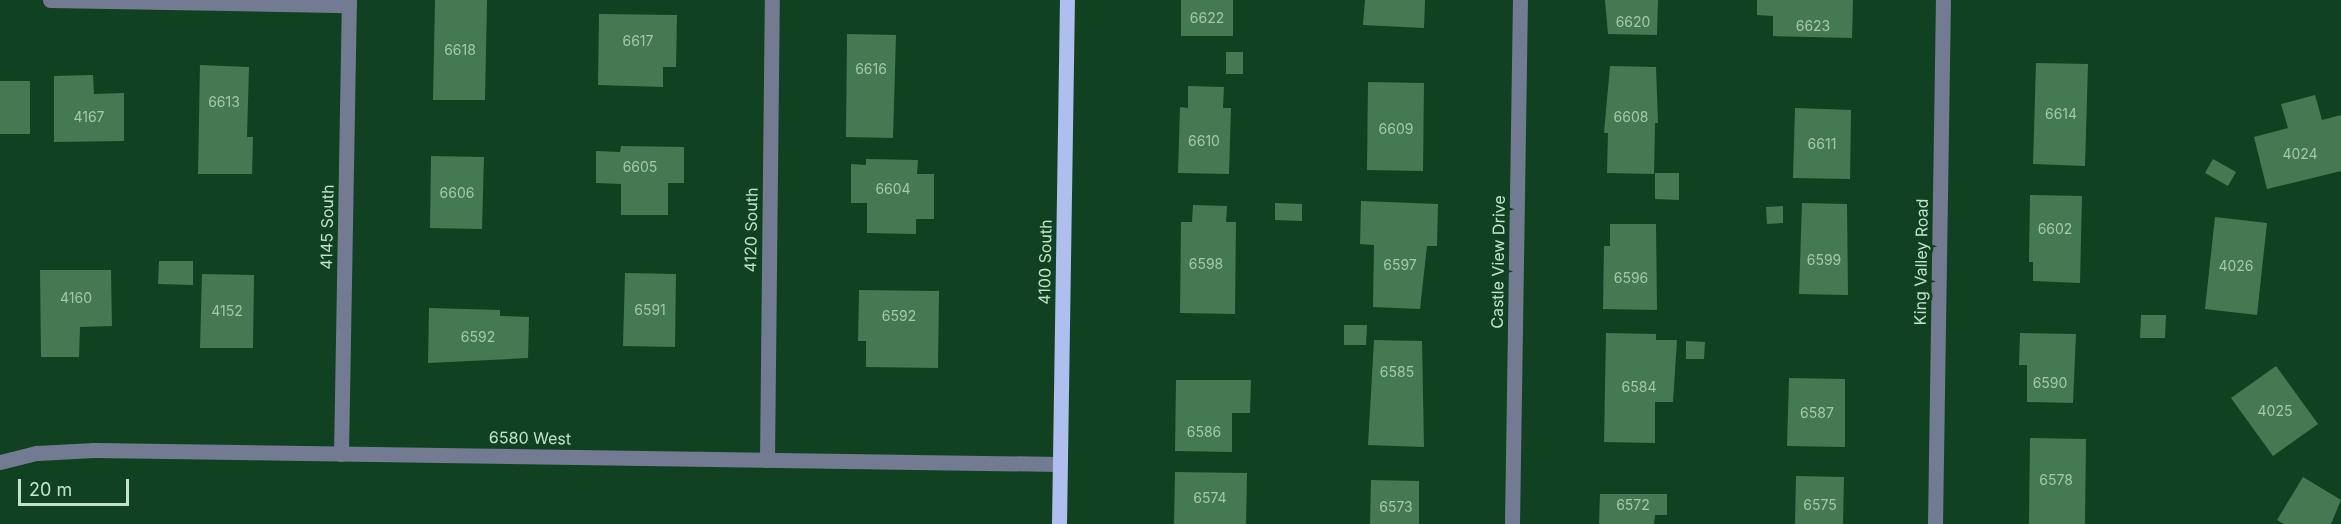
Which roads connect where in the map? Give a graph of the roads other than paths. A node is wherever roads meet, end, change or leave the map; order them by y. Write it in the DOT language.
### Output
graph roads {
  1 [pos="50,0"];
  2 [pos="772,0"];
  3 [pos="1067,0"];
  4 [pos="1520,0"];
  5 [pos="1943,0"];
  6 [pos="349,2"];
  7 [pos="341,454"];
  8 [pos="766,460"];
  9 [pos="0,462"];
  10 [pos="1060,464"];
  11 [pos="1059,524"];
  12 [pos="1512,524"];
  13 [pos="1935,524"];
  1 -- 6 [label="street"];
  2 -- 8 [label="street, 4120 South"];
  3 -- 10 [label="main road, 4100 South"];
  4 -- 12 [label="street, Castle View Drive"];
  5 -- 13 [label="street, King Valley Road"];
  6 -- 7 [label="street, 4145 South"];
  7 -- 8 [label="street, 6580 West"];
  7 -- 9 [label="street, 6580 West"];
  8 -- 10 [label="street, 6580 West"];
  10 -- 11 [label="main road, 4100 South"];
}
